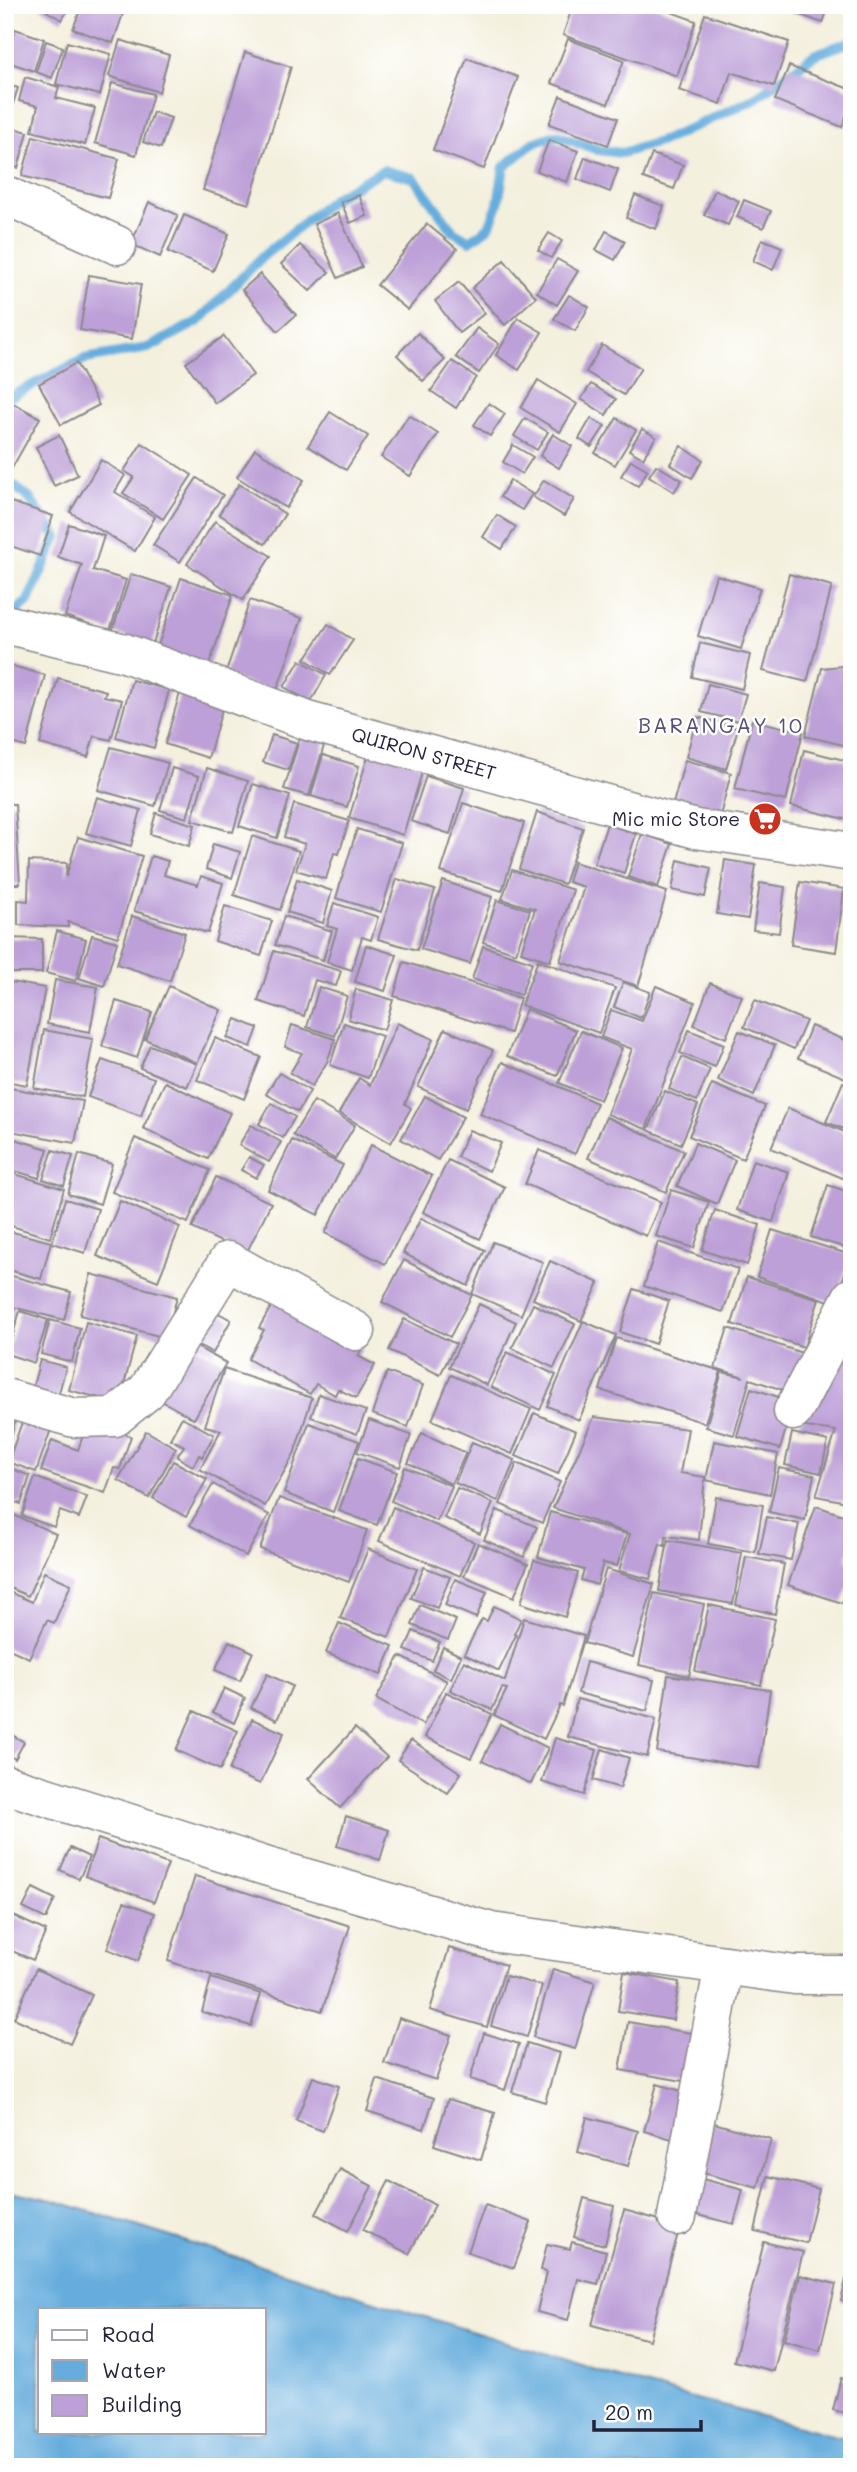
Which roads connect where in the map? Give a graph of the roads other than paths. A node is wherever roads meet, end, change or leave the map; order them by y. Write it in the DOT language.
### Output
graph roads {
  1 [pos="5,195"];
  2 [pos="117,245"];
  3 [pos="5,624"];
  4 [pos="852,852"];
  5 [pos="852,1297"];
  6 [pos="356,1331"];
  7 [pos="5,1398"];
  8 [pos="793,1411"];
  9 [pos="5,1783"];
  10 [pos="724,1965"];
  11 [pos="852,1975"];
  12 [pos="677,2216"];
  1 -- 2 [label="street"];
  3 -- 4 [label="street, QUIRON STREET"];
  5 -- 8 [label="street"];
  6 -- 7 [label="street"];
  9 -- 10 [label="street"];
  10 -- 11 [label="street"];
  10 -- 12 [label="street"];
}
